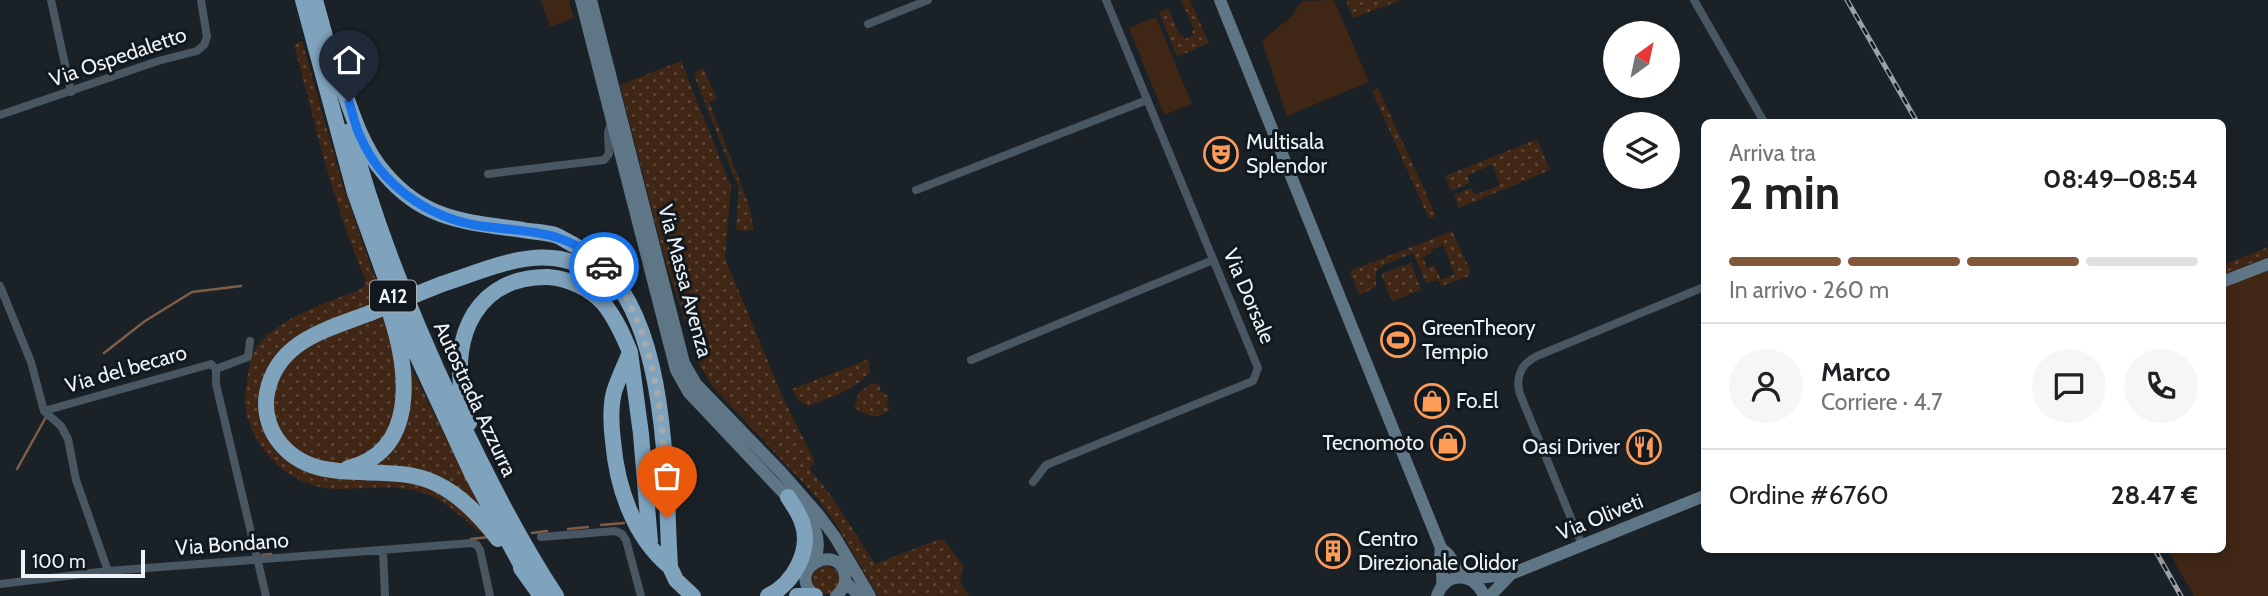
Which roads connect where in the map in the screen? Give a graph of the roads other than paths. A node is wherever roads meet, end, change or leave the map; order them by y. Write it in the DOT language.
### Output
graph roads {
  1 [pos="51,0"];
  2 [pos="201,0"];
  3 [pos="303,0"];
  4 [pos="315,0"];
  5 [pos="581,0"];
  6 [pos="591,0"];
  7 [pos="928,0"];
  8 [pos="1107,0"];
  9 [pos="1220,0"];
  10 [pos="1694,0"];
  11 [pos="868,24"];
  12 [pos="328,49"];
  13 [pos="71,92"];
  14 [pos="1147,100"];
  15 [pos="0,115"];
  16 [pos="1761,119"];
  17 [pos="618,121"];
  18 [pos="488,174"];
  19 [pos="916,190"];
  20 [pos="355,193"];
  21 [pos="1213,260"];
  22 [pos="2268,264"];
  23 [pos="2226,280"];
  24 [pos="0,286"];
  25 [pos="1701,288"];
  26 [pos="614,291"];
  27 [pos="631,309"];
  28 [pos="250,341"];
  29 [pos="630,352"];
  30 [pos="971,360"];
  31 [pos="216,369"];
  32 [pos="44,411"];
  33 [pos="333,472"];
  34 [pos="1033,482"];
  35 [pos="1701,497"];
  36 [pos="788,498"];
  37 [pos="499,499"];
  38 [pos="818,514"];
  39 [pos="541,537"];
  40 [pos="650,544"];
  41 [pos="1582,545"];
  42 [pos="1441,548"];
  43 [pos="383,551"];
  44 [pos="258,559"];
  45 [pos="833,560"];
  46 [pos="670,567"];
  47 [pos="810,567"];
  48 [pos="108,571"];
  49 [pos="1511,574"];
  50 [pos="527,576"];
  51 [pos="1466,578"];
  52 [pos="845,581"];
  53 [pos="0,584"];
  54 [pos="1437,592"];
  55 [pos="266,596"];
  56 [pos="384,596"];
  57 [pos="490,596"];
  58 [pos="541,596"];
  59 [pos="556,596"];
  60 [pos="641,596"];
  61 [pos="693,596"];
  62 [pos="768,596"];
  63 [pos="779,596"];
  64 [pos="797,596"];
  65 [pos="815,596"];
  66 [pos="836,596"];
  67 [pos="859,596"];
  68 [pos="870,596"];
  69 [pos="1484,596"];
  70 [pos="1490,596"];
  1 -- 13 [label="street"];
  2 -- 13 [label="street, Via Ospedaletto"];
  3 -- 20 [label="highway, A12"];
  4 -- 12 [label="highway, A12"];
  5 -- 17 [label="main road, Via Massa Avenza"];
  6 -- 17 [label="main road, Via Massa Avenza"];
  7 -- 11 [label="street"];
  8 -- 14 [label="street, Via Dorsale"];
  9 -- 42 [label="main road"];
  10 -- 16 [label="street"];
  12 -- 27 [label="highway"];
  12 -- 37 [label="highway, Autostrada Azzurra / A12"];
  13 -- 15 [label="street, Via Ospedaletto"];
  14 -- 19 [label="street"];
  14 -- 21 [label="street, Via Dorsale"];
  17 -- 18 [label="street"];
  17 -- 36 [label="main road, Via Massa Avenza"];
  17 -- 38 [label="main road, Via Massa Avenza"];
  20 -- 33 [label="highway"];
  20 -- 50 [label="highway, A12"];
  21 -- 30 [label="street"];
  21 -- 34 [label="street, Via Dorsale"];
  22 -- 23 [label="main road"];
  24 -- 32 [label="street, Via del becaro"];
  25 -- 41 [label="street"];
  26 -- 27 [label="highway"];
  26 -- 29 [label="highway"];
  26 -- 33 [label="highway, bridge"];
  27 -- 46 [label="highway"];
  28 -- 31 [label="street"];
  29 -- 37 [label="highway"];
  29 -- 40 [label="highway"];
  29 -- 40 [label="highway"];
  31 -- 32 [label="street, Via del becaro"];
  31 -- 44 [label="street"];
  32 -- 48 [label="street, Via del becaro"];
  33 -- 50 [label="highway"];
  35 -- 41 [label="main road, Via Oliveti"];
  36 -- 47 [label="main road, Via Massa Avenza"];
  36 -- 62 [label="highway"];
  37 -- 59 [label="highway, Autostrada Azzurra / A12"];
  38 -- 45 [label="main road"];
  38 -- 68 [label="main road, Via Massa Avenza"];
  39 -- 60 [label="street"];
  40 -- 46 [label="highway"];
  41 -- 49 [label="main road, Via Oliveti"];
  42 -- 51 [label="main road"];
  42 -- 54 [label="main road"];
  43 -- 44 [label="street, Via Bondano"];
  43 -- 56 [label="street"];
  43 -- 57 [label="street, Via Bondano"];
  44 -- 48 [label="street, Via Bondano"];
  44 -- 55 [label="street"];
  45 -- 47 [label="main road"];
  45 -- 52 [label="main road"];
  46 -- 61 [label="highway"];
  47 -- 63 [label="highway"];
  47 -- 65 [label="main road"];
  48 -- 53 [label="street, Via Bondano"];
  49 -- 51 [label="main road, Via Oliveti"];
  49 -- 70 [label="main road, Via Oliveti"];
  50 -- 58 [label="highway, A12"];
  51 -- 54 [label="main road, Via Oliveti"];
  51 -- 69 [label="main road"];
  52 -- 66 [label="main road"];
  52 -- 67 [label="main road"];
  64 -- 65 [label="highway"];
}
